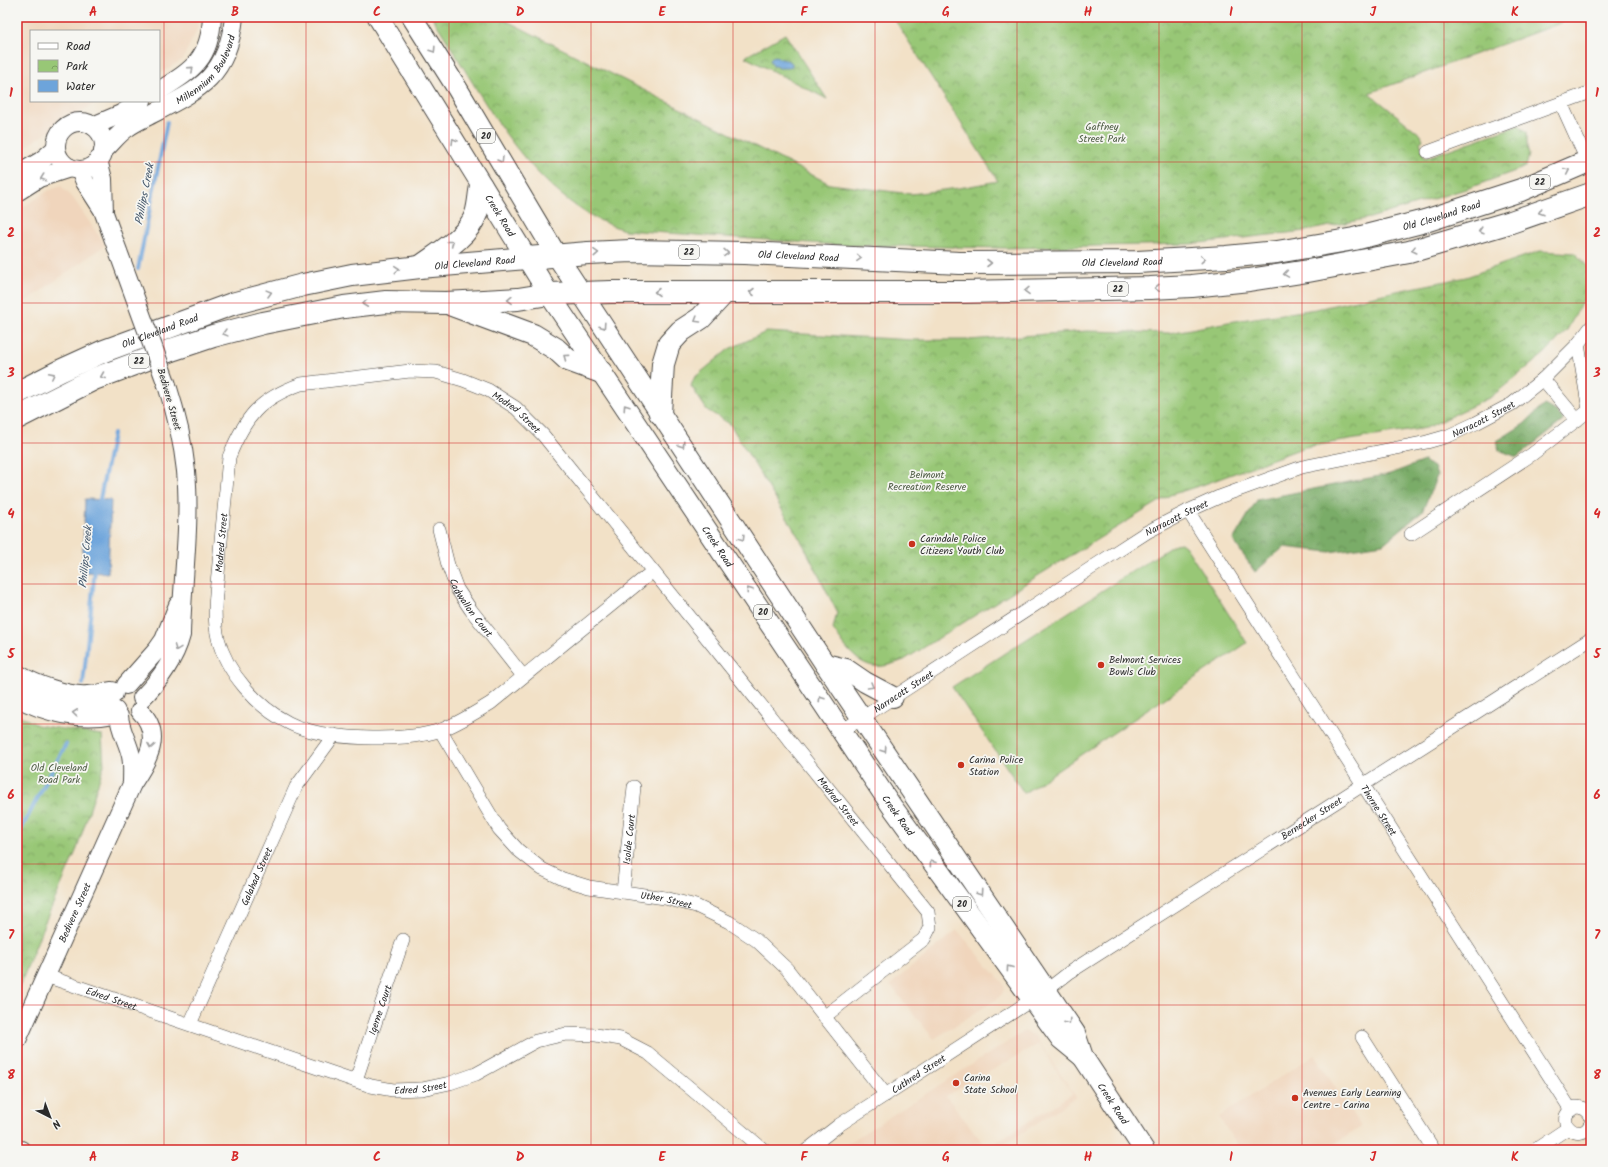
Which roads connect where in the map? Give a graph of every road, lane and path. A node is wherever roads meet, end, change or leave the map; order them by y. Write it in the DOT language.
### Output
graph roads {
  1 [pos="212,17"];
  2 [pos="234,17"];
  3 [pos="378,17"];
  4 [pos="412,17"];
  5 [pos="160,90"];
  6 [pos="1591,92"];
  7 [pos="141,102"];
  8 [pos="1561,103"];
  9 [pos="124,120"];
  10 [pos="93,126"];
  11 [pos="56,148"];
  12 [pos="1428,152"];
  13 [pos="101,156"];
  14 [pos="1590,164"];
  15 [pos="75,169"];
  16 [pos="17,175"];
  17 [pos="481,186"];
  18 [pos="17,192"];
  19 [pos="1591,194"];
  20 [pos="104,213"];
  21 [pos="557,256"];
  22 [pos="526,258"];
  23 [pos="420,267"];
  24 [pos="724,292"];
  25 [pos="582,293"];
  26 [pos="549,294"];
  27 [pos="446,303"];
  28 [pos="1591,327"];
  29 [pos="1578,344"];
  30 [pos="601,372"];
  31 [pos="1544,379"];
  32 [pos="17,393"];
  33 [pos="1590,409"];
  34 [pos="660,413"];
  35 [pos="18,419"];
  36 [pos="1577,420"];
  37 [pos="1188,511"];
  38 [pos="439,529"];
  39 [pos="1410,534"];
  40 [pos="653,571"];
  41 [pos="182,595"];
  42 [pos="1591,638"];
  43 [pos="825,664"];
  44 [pos="17,676"];
  45 [pos="523,676"];
  46 [pos="17,695"];
  47 [pos="893,697"];
  48 [pos="118,702"];
  49 [pos="141,704"];
  50 [pos="862,718"];
  51 [pos="440,730"];
  52 [pos="842,731"];
  53 [pos="334,735"];
  54 [pos="132,784"];
  55 [pos="1363,784"];
  56 [pos="634,788"];
  57 [pos="623,892"];
  58 [pos="403,940"];
  59 [pos="46,976"];
  60 [pos="1039,995"];
  61 [pos="824,1017"];
  62 [pos="190,1024"];
  63 [pos="1362,1037"];
  64 [pos="17,1040"];
  65 [pos="356,1080"];
  66 [pos="886,1095"];
  67 [pos="1571,1110"];
  68 [pos="1591,1117"];
  69 [pos="1568,1128"];
  70 [pos="17,1149"];
  71 [pos="21,1150"];
  72 [pos="764,1150"];
  73 [pos="807,1150"];
  74 [pos="1144,1150"];
  75 [pos="1434,1150"];
  76 [pos="1535,1150"];
  5 -- 1 [label="street, Millennium Boulevard, one-way"];
  2 -- 9 [label="street, Millennium Boulevard"];
  17 -- 3 [label="main road, Creek Road / 20, one-way"];
  4 -- 21 [label="main road, Creek Road / 20, one-way"];
  6 -- 8 [label="street"];
  7 -- 9 [label="street, Millennium Boulevard"];
  8 -- 12 [label="street"];
  8 -- 14 [label="street, Old Cleveland Road"];
  9 -- 10 [label="street, Millennium Boulevard"];
  9 -- 13 [label="street, Millennium Boulevard"];
  10 -- 11 [label="street"];
  10 -- 13 [label="street"];
  11 -- 15 [label="street"];
  11 -- 16 [label="street"];
  13 -- 15 [label="street"];
  13 -- 20 [label="street, Bedivere Street"];
  21 -- 14 [label="highway, Old Cleveland Road / 22, one-way"];
  15 -- 18 [label="street, one-way"];
  15 -- 20 [label="street, Bedivere Street"];
  17 -- 22 [label="main road, Creek Road / 20"];
  23 -- 17 [label="highway, one-way"];
  19 -- 24 [label="highway, 22, one-way"];
  20 -- 41 [label="street, Bedivere Street, bridge"];
  21 -- 22 [label="highway, Old Cleveland Road / 22"];
  21 -- 25 [label="main road, Creek Road / 20"];
  22 -- 23 [label="highway, Old Cleveland Road / 22"];
  22 -- 26 [label="main road, Creek Road / 20"];
  32 -- 23 [label="highway, Old Cleveland Road / 22, one-way"];
  24 -- 25 [label="highway, 22, one-way"];
  24 -- 34 [label="highway, one-way"];
  25 -- 26 [label="highway, 22"];
  25 -- 34 [label="main road, Creek Road / 20, one-way"];
  26 -- 27 [label="highway, 22, one-way"];
  26 -- 30 [label="main road, Creek Road / 20"];
  30 -- 27 [label="highway, one-way"];
  27 -- 35 [label="highway, 22, one-way"];
  28 -- 29 [label="street, Narracott Street"];
  29 -- 31 [label="street, Narracott Street"];
  29 -- 33 [label="street"];
  52 -- 30 [label="main road, Creek Road / 20, one-way"];
  31 -- 36 [label="street"];
  31 -- 37 [label="street, Narracott Street"];
  33 -- 36 [label="street"];
  34 -- 43 [label="main road, Creek Road / 20, one-way"];
  36 -- 39 [label="street"];
  37 -- 47 [label="street, Narracott Street"];
  37 -- 55 [label="street, Thorne Street"];
  38 -- 45 [label="street, Cadwallon Court"];
  40 -- 45 [label="street, Modred Street"];
  40 -- 53 [label="street, Modred Street"];
  40 -- 61 [label="street, Modred Street"];
  41 -- 48 [label="street, Bedivere Street"];
  41 -- 49 [label="street, Bedivere Street, one-way"];
  42 -- 55 [label="street, Bernecker Street"];
  43 -- 47 [label="main road, one-way"];
  43 -- 50 [label="main road, Creek Road / 20"];
  44 -- 48 [label="highway"];
  45 -- 51 [label="street, Modred Street"];
  48 -- 46 [label="highway, one-way"];
  47 -- 50 [label="street, Narracott Street"];
  48 -- 49 [label="street"];
  48 -- 49 [label="street"];
  48 -- 54 [label="street, Bedivere Street"];
  49 -- 54 [label="street, Bedivere Street, one-way"];
  50 -- 52 [label="street, Narracott Street"];
  50 -- 60 [label="main road, Creek Road / 20, one-way"];
  51 -- 53 [label="street, Modred Street"];
  51 -- 57 [label="street, Uther Street"];
  60 -- 52 [label="main road, Creek Road / 20, one-way"];
  53 -- 62 [label="street, Galahad Street"];
  54 -- 59 [label="street, Bedivere Street"];
  55 -- 60 [label="street, Bernecker Street"];
  55 -- 67 [label="street, Thorne Street"];
  56 -- 57 [label="street, Isolde Court"];
  57 -- 61 [label="street, Uther Street"];
  58 -- 65 [label="street, Igerne Court"];
  59 -- 62 [label="street, Edred Street"];
  59 -- 64 [label="street, Bedivere Street"];
  60 -- 66 [label="street, Cuthred Street"];
  60 -- 74 [label="main road, Creek Road / 20"];
  61 -- 66 [label="street, Uther Street"];
  62 -- 65 [label="street, Edred Street"];
  63 -- 75 [label="street"];
  65 -- 72 [label="street, Edred Street"];
  66 -- 73 [label="street, Cuthred Street"];
  67 -- 68 [label="street"];
  67 -- 69 [label="street"];
  68 -- 69 [label="street"];
  69 -- 76 [label="street"];
  70 -- 71 [label="street"];
}
